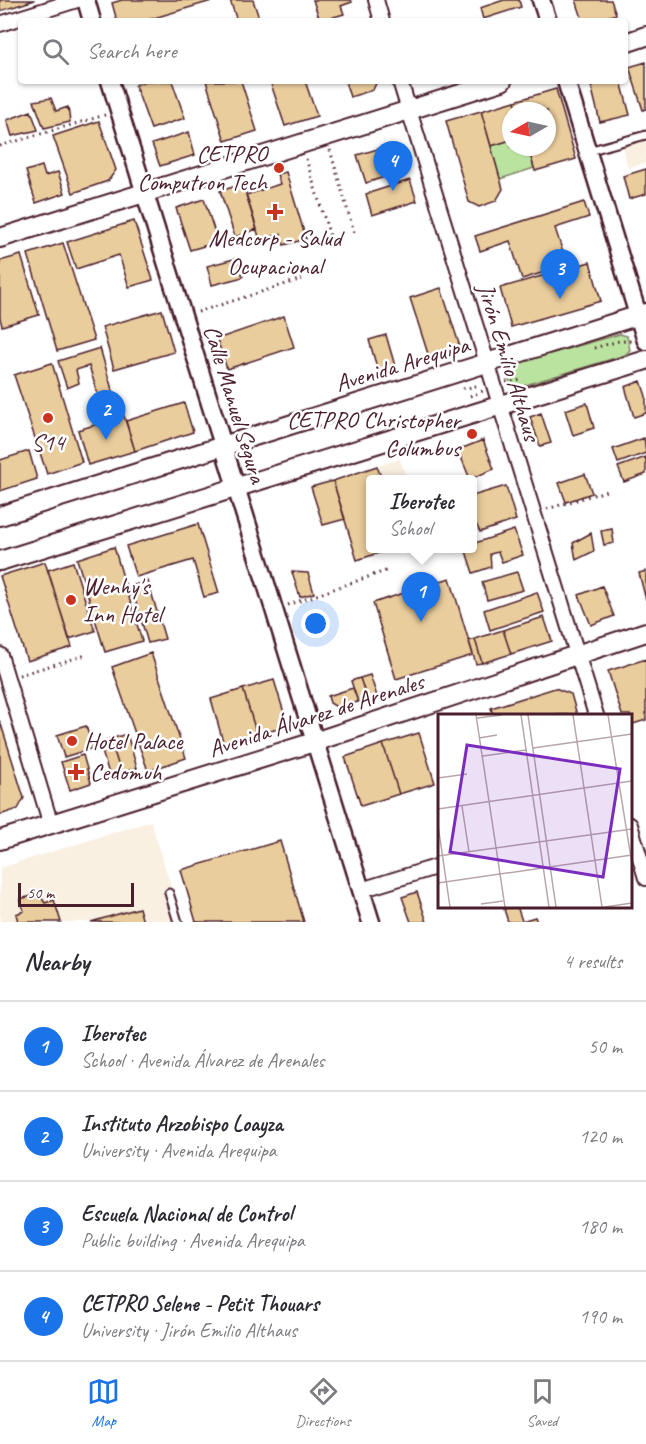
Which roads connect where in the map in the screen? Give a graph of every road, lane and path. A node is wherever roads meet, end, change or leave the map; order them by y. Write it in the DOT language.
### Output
graph roads {
  1 [pos="77,0"];
  2 [pos="86,0"];
  3 [pos="376,0"];
  4 [pos="541,0"];
  5 [pos="18,18"];
  6 [pos="19,18"];
  7 [pos="91,18"];
  8 [pos="381,18"];
  9 [pos="547,18"];
  10 [pos="0,24"];
  11 [pos="646,36"];
  12 [pos="628,42"];
  13 [pos="111,84"];
  14 [pos="401,84"];
  15 [pos="492,84"];
  16 [pos="567,84"];
  17 [pos="119,110"];
  18 [pos="409,110"];
  19 [pos="646,135"];
  20 [pos="325,136"];
  21 [pos="302,144"];
  22 [pos="0,146"];
  23 [pos="588,151"];
  24 [pos="144,193"];
  25 [pos="354,232"];
  26 [pos="0,238"];
  27 [pos="333,246"];
  28 [pos="302,279"];
  29 [pos="642,314"];
  30 [pos="182,316"];
  31 [pos="646,341"];
  32 [pos="646,360"];
  33 [pos="486,363"];
  34 [pos="499,405"];
  35 [pos="222,446"];
  36 [pos="235,487"];
  37 [pos="606,491"];
  38 [pos="532,514"];
  39 [pos="0,516"];
  40 [pos="0,561"];
  41 [pos="388,570"];
  42 [pos="273,610"];
  43 [pos="646,632"];
  44 [pos="0,655"];
  45 [pos="86,655"];
  46 [pos="577,655"];
  47 [pos="7,678"];
  48 [pos="596,714"];
  49 [pos="314,742"];
  50 [pos="51,825"];
  51 [pos="631,828"];
  52 [pos="0,840"];
  53 [pos="438,866"];
  54 [pos="646,878"];
  55 [pos="361,890"];
  56 [pos="169,893"];
  57 [pos="178,922"];
  58 [pos="371,922"];
  1 -- 6 [label="street"];
  2 -- 7 [label="street"];
  3 -- 8 [label="street"];
  4 -- 9 [label="street"];
  5 -- 10 [label="street"];
  11 -- 12 [label="main road"];
  13 -- 17 [label="street, Calle Manuel Segura"];
  14 -- 18 [label="street, Jirón Emilio Althaus"];
  15 -- 18 [label="main road"];
  16 -- 23 [label="street"];
  17 -- 22 [label="path"];
  17 -- 24 [label="street, Calle Manuel Segura"];
  18 -- 20 [label="main road"];
  18 -- 33 [label="street, Jirón Emilio Althaus"];
  19 -- 23 [label="lane"];
  20 -- 21 [label="main road"];
  20 -- 25 [label="path"];
  21 -- 24 [label="main road"];
  21 -- 27 [label="path"];
  23 -- 29 [label="street"];
  24 -- 26 [label="main road"];
  24 -- 30 [label="street, Calle Manuel Segura"];
  28 -- 30 [label="path"];
  29 -- 31 [label="street"];
  29 -- 33 [label="main road, Avenida Arequipa"];
  30 -- 35 [label="street, Calle Manuel Segura"];
  32 -- 34 [label="main road"];
  33 -- 34 [label="street, Jirón Emilio Althaus"];
  33 -- 35 [label="main road, Avenida Arequipa"];
  34 -- 36 [label="main road"];
  34 -- 38 [label="street, Jirón Emilio Althaus"];
  35 -- 36 [label="street, Calle Manuel Segura"];
  35 -- 39 [label="main road, Avenida Arequipa"];
  36 -- 40 [label="main road"];
  36 -- 42 [label="street, Calle Manuel Segura"];
  37 -- 38 [label="path"];
  38 -- 46 [label="street, Jirón Emilio Althaus"];
  41 -- 42 [label="path"];
  42 -- 49 [label="street, Calle Manuel Segura"];
  43 -- 46 [label="main road, Avenida Álvarez de Arenales"];
  44 -- 47 [label="street"];
  45 -- 47 [label="path"];
  46 -- 48 [label="street, Jirón Emilio Althaus"];
  46 -- 49 [label="main road, Avenida Álvarez de Arenales"];
  47 -- 50 [label="street"];
  49 -- 50 [label="main road, Avenida Álvarez de Arenales"];
  49 -- 55 [label="street, Calle Manuel Segura"];
  50 -- 52 [label="main road, Avenida Álvarez de Arenales"];
  51 -- 54 [label="street"];
  53 -- 55 [label="street"];
  55 -- 58 [label="street, Calle Manuel Segura"];
  56 -- 57 [label="lane"];
}
